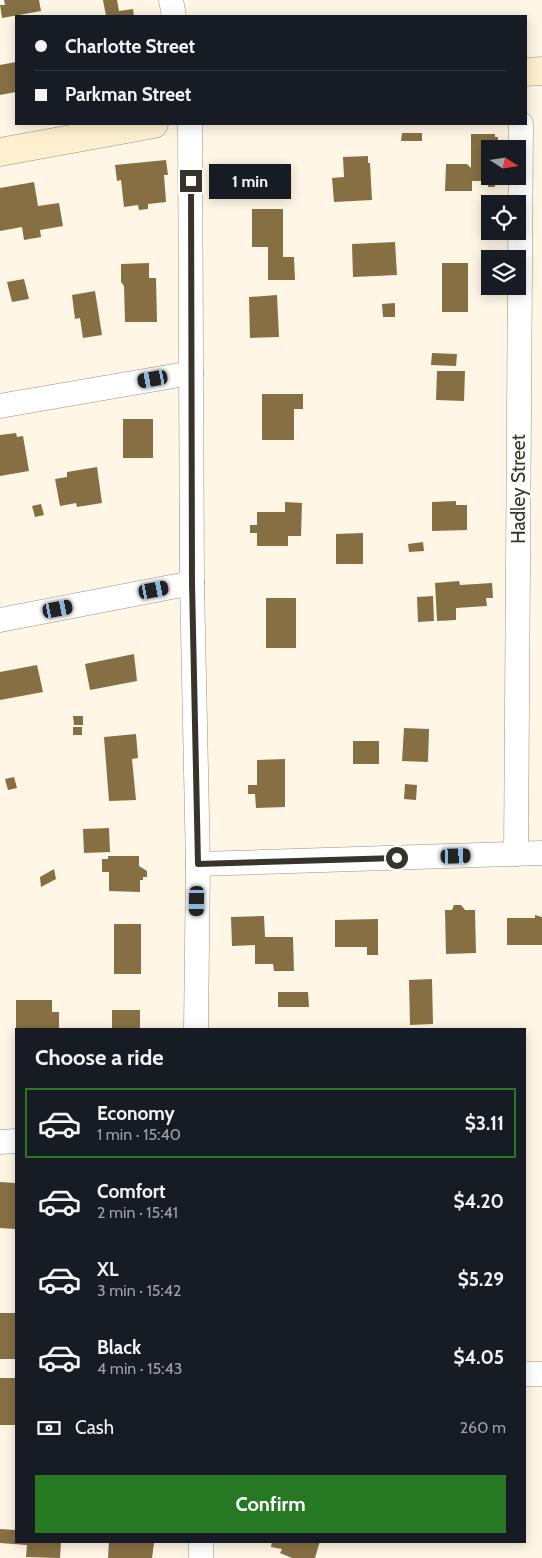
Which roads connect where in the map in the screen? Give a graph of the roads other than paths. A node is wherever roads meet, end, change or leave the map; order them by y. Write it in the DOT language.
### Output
graph roads {
  1 [pos="171,0"];
  2 [pos="174,15"];
  3 [pos="542,71"];
  4 [pos="527,72"];
  5 [pos="148,125"];
  6 [pos="190,125"];
  7 [pos="521,125"];
  8 [pos="0,152"];
  9 [pos="191,373"];
  10 [pos="0,406"];
  11 [pos="192,583"];
  12 [pos="0,620"];
  13 [pos="516,854"];
  14 [pos="542,854"];
  15 [pos="198,864"];
  16 [pos="196,1028"];
  17 [pos="15,1140"];
  18 [pos="0,1142"];
  19 [pos="526,1374"];
  20 [pos="542,1374"];
  21 [pos="201,1543"];
  22 [pos="201,1558"];
  1 -- 2 [label="street"];
  3 -- 4 [label="main road"];
  5 -- 8 [label="main road"];
  6 -- 9 [label="street"];
  7 -- 13 [label="street, Hadley Street"];
  9 -- 10 [label="street"];
  9 -- 11 [label="street"];
  11 -- 12 [label="street"];
  11 -- 15 [label="street"];
  13 -- 14 [label="street"];
  13 -- 15 [label="street"];
  15 -- 16 [label="street"];
  17 -- 18 [label="street"];
  19 -- 20 [label="street"];
  21 -- 22 [label="street"];
}
